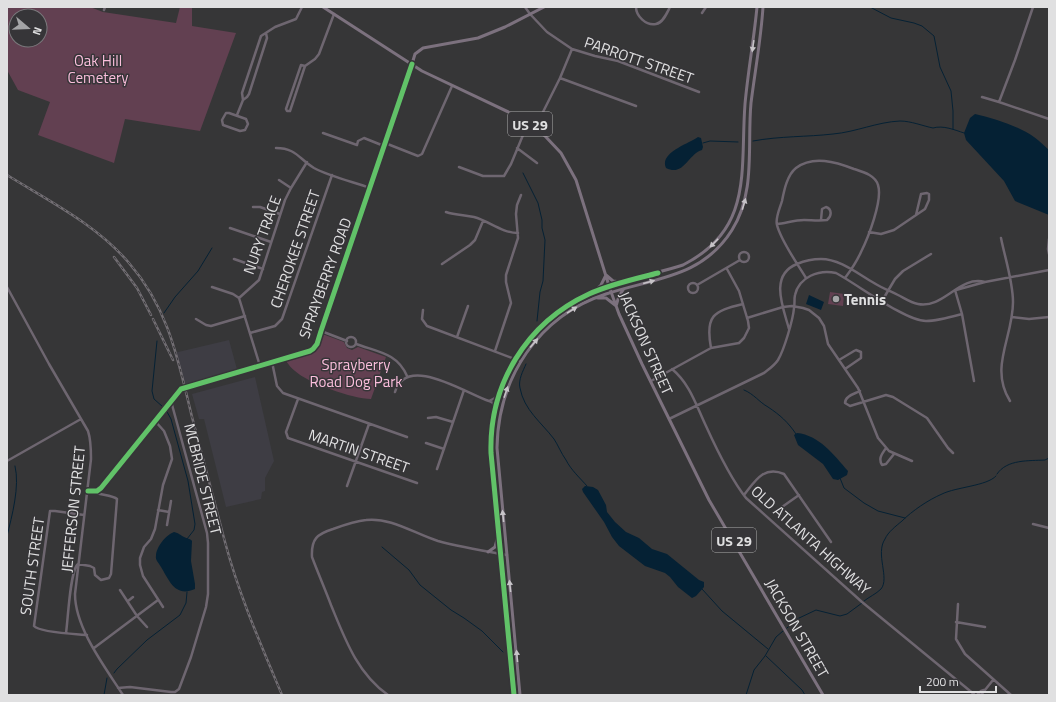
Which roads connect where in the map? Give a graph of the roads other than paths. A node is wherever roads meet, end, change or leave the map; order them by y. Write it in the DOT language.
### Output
graph roads {
  1 [pos="302,7"];
  2 [pos="323,7"];
  3 [pos="525,7"];
  4 [pos="544,7"];
  5 [pos="636,7"];
  6 [pos="670,7"];
  7 [pos="706,7"];
  8 [pos="757,7"];
  9 [pos="763,7"];
  10 [pos="1033,7"];
  11 [pos="702,13"];
  12 [pos="334,14"];
  13 [pos="530,14"];
  14 [pos="266,33"];
  15 [pos="572,48"];
  16 [pos="412,64"];
  17 [pos="305,66"];
  18 [pos="560,78"];
  19 [pos="452,86"];
  20 [pos="699,92"];
  21 [pos="982,97"];
  22 [pos="243,100"];
  23 [pos="999,102"];
  24 [pos="636,106"];
  25 [pos="237,116"];
  26 [pos="1049,118"];
  27 [pos="528,122"];
  28 [pos="535,128"];
  29 [pos="323,133"];
  30 [pos="385,145"];
  31 [pos="276,148"];
  32 [pos="517,148"];
  33 [pos="307,162"];
  34 [pos="538,163"];
  35 [pos="459,167"];
  36 [pos="332,175"];
  37 [pos="279,180"];
  38 [pos="291,188"];
  39 [pos="370,188"];
  40 [pos="521,195"];
  41 [pos="253,207"];
  42 [pos="446,212"];
  43 [pos="280,214"];
  44 [pos="916,215"];
  45 [pos="821,220"];
  46 [pos="483,221"];
  47 [pos="777,224"];
  48 [pos="230,228"];
  49 [pos="869,232"];
  50 [pos="518,233"];
  51 [pos="1001,238"];
  52 [pos="1049,239"];
  53 [pos="272,242"];
  54 [pos="931,254"];
  55 [pos="1049,254"];
  56 [pos="234,260"];
  57 [pos="740,260"];
  58 [pos="442,264"];
  59 [pos="798,264"];
  60 [pos="263,269"];
  61 [pos="727,269"];
  62 [pos="851,270"];
  63 [pos="1049,270"];
  64 [pos="606,275"];
  65 [pos="806,278"];
  66 [pos="845,278"];
  67 [pos="1009,278"];
  68 [pos="623,283"];
  69 [pos="698,286"];
  70 [pos="7,287"];
  71 [pos="212,287"];
  72 [pos="609,287"];
  73 [pos="624,289"];
  74 [pos="888,290"];
  75 [pos="955,290"];
  76 [pos="594,292"];
  77 [pos="611,293"];
  78 [pos="239,298"];
  79 [pos="596,298"];
  80 [pos="882,301"];
  81 [pos="743,304"];
  82 [pos="468,306"];
  83 [pos="616,306"];
  84 [pos="783,307"];
  85 [pos="795,307"];
  86 [pos="423,310"];
  87 [pos="962,314"];
  88 [pos="245,316"];
  89 [pos="1012,317"];
  90 [pos="1049,317"];
  91 [pos="747,318"];
  92 [pos="196,319"];
  93 [pos="789,329"];
  94 [pos="322,332"];
  95 [pos="250,333"];
  96 [pos="457,337"];
  97 [pos="347,340"];
  98 [pos="356,344"];
  99 [pos="711,348"];
  100 [pos="495,351"];
  101 [pos="515,358"];
  102 [pos="839,360"];
  103 [pos="520,361"];
  104 [pos="272,362"];
  105 [pos="260,366"];
  106 [pos="672,369"];
  107 [pos="845,369"];
  108 [pos="407,376"];
  109 [pos="651,381"];
  110 [pos="974,381"];
  111 [pos="464,390"];
  112 [pos="860,391"];
  113 [pos="395,392"];
  114 [pos="500,392"];
  115 [pos="298,399"];
  116 [pos="170,401"];
  117 [pos="489,401"];
  118 [pos="1010,401"];
  119 [pos="865,402"];
  120 [pos="698,405"];
  121 [pos="495,409"];
  122 [pos="428,418"];
  123 [pos="81,419"];
  124 [pos="669,419"];
  125 [pos="155,421"];
  126 [pos="453,422"];
  127 [pos="369,424"];
  128 [pos="407,437"];
  129 [pos="426,443"];
  130 [pos="886,448"];
  131 [pos="444,449"];
  132 [pos="953,453"];
  133 [pos="894,454"];
  134 [pos="7,461"];
  135 [pos="355,462"];
  136 [pos="912,462"];
  137 [pos="437,469"];
  138 [pos="417,483"];
  139 [pos="347,486"];
  140 [pos="88,491"];
  141 [pos="93,492"];
  142 [pos="744,494"];
  143 [pos="799,495"];
  144 [pos="172,501"];
  145 [pos="782,508"];
  146 [pos="158,510"];
  147 [pos="169,512"];
  148 [pos="84,514"];
  149 [pos="1033,524"];
  150 [pos="167,525"];
  151 [pos="498,528"];
  152 [pos="1049,528"];
  153 [pos="831,542"];
  154 [pos="488,552"];
  155 [pos="501,554"];
  156 [pos="507,555"];
  157 [pos="78,564"];
  158 [pos="120,590"];
  159 [pos="133,597"];
  160 [pos="158,600"];
  161 [pos="128,601"];
  162 [pos="958,604"];
  163 [pos="163,607"];
  164 [pos="137,616"];
  165 [pos="956,622"];
  166 [pos="147,627"];
  167 [pos="985,627"];
  168 [pos="66,633"];
  169 [pos="87,635"];
  170 [pos="94,648"];
  171 [pos="993,680"];
  172 [pos="118,688"];
  173 [pos="984,690"];
  174 [pos="123,695"];
  175 [pos="388,695"];
  176 [pos="514,695"];
  177 [pos="520,695"];
  178 [pos="823,695"];
  179 [pos="976,695"];
  180 [pos="981,695"];
  181 [pos="1011,695"];
  1 -- 14 [label="street"];
  2 -- 12 [label="main road, JACKSON STREET / US 29"];
  3 -- 13 [label="street, PARROTT STREET"];
  4 -- 13 [label="main road"];
  5 -- 6 [label="street"];
  7 -- 11 [label="street"];
  8 -- 68 [label="main road, one-way"];
  73 -- 9 [label="main road, one-way"];
  10 -- 23 [label="street"];
  12 -- 16 [label="main road, JACKSON STREET / US 29"];
  12 -- 17 [label="street"];
  13 -- 15 [label="street, PARROTT STREET"];
  13 -- 16 [label="main road"];
  14 -- 22 [label="street"];
  14 -- 22 [label="street"];
  15 -- 18 [label="street"];
  15 -- 20 [label="street, PARROTT STREET"];
  16 -- 19 [label="main road, JACKSON STREET / US 29"];
  16 -- 30 [label="street, SPRAYBERRY ROAD"];
  17 -- 17 [label="street"];
  18 -- 24 [label="street"];
  18 -- 28 [label="street"];
  19 -- 27 [label="main road, JACKSON STREET / US 29"];
  19 -- 30 [label="street"];
  21 -- 23 [label="street"];
  22 -- 25 [label="street"];
  23 -- 26 [label="street"];
  25 -- 25 [label="street"];
  27 -- 28 [label="main road, JACKSON STREET / US 29"];
  27 -- 32 [label="street"];
  28 -- 64 [label="main road, JACKSON STREET / US 29"];
  29 -- 30 [label="street"];
  30 -- 39 [label="street, SPRAYBERRY ROAD"];
  31 -- 33 [label="street"];
  32 -- 34 [label="street"];
  32 -- 35 [label="street"];
  33 -- 36 [label="street"];
  33 -- 38 [label="street, NURY TRACE"];
  36 -- 39 [label="street"];
  36 -- 95 [label="street, CHEROKEE STREET"];
  37 -- 38 [label="street"];
  38 -- 43 [label="street, NURY TRACE"];
  39 -- 94 [label="street, SPRAYBERRY ROAD"];
  40 -- 50 [label="street"];
  41 -- 43 [label="street"];
  42 -- 46 [label="street"];
  43 -- 53 [label="street, NURY TRACE"];
  44 -- 44 [label="street"];
  44 -- 49 [label="street"];
  45 -- 45 [label="street"];
  45 -- 47 [label="street"];
  46 -- 50 [label="street"];
  46 -- 58 [label="street"];
  47 -- 49 [label="street"];
  47 -- 59 [label="street"];
  48 -- 53 [label="street"];
  49 -- 62 [label="street"];
  50 -- 100 [label="street"];
  51 -- 67 [label="street"];
  52 -- 55 [label="street"];
  53 -- 60 [label="street, NURY TRACE"];
  54 -- 74 [label="street"];
  56 -- 60 [label="street"];
  57 -- 57 [label="street"];
  57 -- 61 [label="street"];
  59 -- 62 [label="street"];
  59 -- 65 [label="street"];
  59 -- 84 [label="street"];
  60 -- 78 [label="street, NURY TRACE"];
  61 -- 69 [label="street"];
  61 -- 81 [label="street"];
  62 -- 66 [label="street"];
  62 -- 74 [label="street"];
  63 -- 67 [label="street"];
  64 -- 68 [label="main road"];
  64 -- 72 [label="main road, JACKSON STREET / US 29"];
  64 -- 76 [label="main road"];
  65 -- 66 [label="street"];
  65 -- 85 [label="street"];
  66 -- 80 [label="street"];
  67 -- 75 [label="street"];
  67 -- 89 [label="street"];
  68 -- 72 [label="main road"];
  70 -- 123 [label="street, JEFFERSON STREET"];
  71 -- 78 [label="street"];
  72 -- 76 [label="main road"];
  72 -- 77 [label="main road, JACKSON STREET / US 29"];
  73 -- 77 [label="main road"];
  73 -- 83 [label="main road"];
  74 -- 75 [label="street"];
  74 -- 80 [label="street"];
  75 -- 87 [label="street"];
  76 -- 101 [label="main road"];
  77 -- 79 [label="main road"];
  77 -- 83 [label="main road, JACKSON STREET / US 29"];
  78 -- 88 [label="street"];
  79 -- 83 [label="main road"];
  103 -- 79 [label="main road, one-way"];
  80 -- 87 [label="street"];
  81 -- 91 [label="street"];
  81 -- 99 [label="street"];
  82 -- 96 [label="street"];
  83 -- 109 [label="main road, JACKSON STREET / US 29"];
  84 -- 85 [label="street"];
  84 -- 91 [label="street"];
  84 -- 93 [label="street"];
  85 -- 93 [label="street"];
  85 -- 102 [label="street"];
  86 -- 96 [label="street"];
  87 -- 110 [label="street"];
  88 -- 92 [label="street"];
  88 -- 95 [label="street"];
  89 -- 90 [label="street"];
  89 -- 118 [label="street"];
  91 -- 99 [label="street"];
  93 -- 120 [label="street"];
  94 -- 97 [label="street"];
  94 -- 104 [label="street, SPRAYBERRY ROAD"];
  95 -- 105 [label="street"];
  96 -- 100 [label="street"];
  97 -- 98 [label="street"];
  97 -- 98 [label="street"];
  98 -- 108 [label="street"];
  99 -- 106 [label="street"];
  100 -- 101 [label="street"];
  101 -- 103 [label="street"];
  101 -- 114 [label="main road"];
  102 -- 107 [label="street"];
  102 -- 107 [label="street"];
  156 -- 103 [label="main road, one-way"];
  104 -- 105 [label="street, SPRAYBERRY ROAD"];
  104 -- 115 [label="street"];
  105 -- 116 [label="street, SPRAYBERRY ROAD"];
  106 -- 109 [label="street"];
  106 -- 120 [label="street, OLD ATLANTA HIGHWAY"];
  107 -- 112 [label="street"];
  108 -- 111 [label="street"];
  108 -- 113 [label="street"];
  109 -- 124 [label="main road, JACKSON STREET / US 29"];
  111 -- 117 [label="street"];
  111 -- 126 [label="street"];
  112 -- 119 [label="street"];
  112 -- 119 [label="street"];
  114 -- 117 [label="street"];
  114 -- 121 [label="main road"];
  115 -- 127 [label="street"];
  115 -- 135 [label="street, MARTIN STREET"];
  116 -- 125 [label="street, SPRAYBERRY ROAD"];
  116 -- 172 [label="street, MCBRIDE STREET"];
  117 -- 121 [label="street"];
  119 -- 130 [label="street"];
  119 -- 132 [label="street"];
  120 -- 124 [label="street"];
  120 -- 142 [label="street, OLD ATLANTA HIGHWAY"];
  121 -- 151 [label="main road"];
  122 -- 126 [label="street"];
  123 -- 134 [label="street"];
  123 -- 140 [label="street, JEFFERSON STREET"];
  124 -- 178 [label="main road, JACKSON STREET / US 29"];
  125 -- 141 [label="street, SPRAYBERRY ROAD"];
  125 -- 146 [label="street"];
  126 -- 131 [label="street"];
  127 -- 128 [label="street"];
  127 -- 135 [label="street"];
  129 -- 131 [label="street"];
  130 -- 133 [label="street"];
  130 -- 133 [label="street"];
  131 -- 137 [label="street"];
  133 -- 136 [label="street"];
  135 -- 138 [label="street, MARTIN STREET"];
  135 -- 139 [label="street"];
  140 -- 141 [label="street"];
  140 -- 148 [label="street, JEFFERSON STREET"];
  141 -- 157 [label="street"];
  142 -- 143 [label="street"];
  142 -- 179 [label="street, OLD ATLANTA HIGHWAY"];
  143 -- 145 [label="street"];
  143 -- 153 [label="street"];
  144 -- 147 [label="street"];
  146 -- 147 [label="street"];
  146 -- 160 [label="street"];
  147 -- 150 [label="street"];
  148 -- 157 [label="street, JEFFERSON STREET"];
  148 -- 168 [label="street, SOUTH STREET"];
  149 -- 152 [label="street"];
  151 -- 154 [label="main road"];
  151 -- 155 [label="main road"];
  154 -- 155 [label="street"];
  154 -- 175 [label="street"];
  155 -- 156 [label="street"];
  155 -- 176 [label="main road"];
  177 -- 156 [label="main road, one-way"];
  157 -- 168 [label="street"];
  157 -- 169 [label="street, JEFFERSON STREET"];
  158 -- 161 [label="street"];
  159 -- 161 [label="street"];
  160 -- 163 [label="street"];
  160 -- 164 [label="street"];
  161 -- 164 [label="street"];
  162 -- 165 [label="street"];
  164 -- 166 [label="street"];
  164 -- 170 [label="street"];
  165 -- 167 [label="street"];
  165 -- 171 [label="street"];
  168 -- 169 [label="street, SOUTH STREET"];
  169 -- 170 [label="street, JEFFERSON STREET"];
  170 -- 172 [label="street, JEFFERSON STREET"];
  171 -- 173 [label="street"];
  171 -- 181 [label="street"];
  172 -- 174 [label="street, JEFFERSON STREET"];
  173 -- 179 [label="street"];
  173 -- 180 [label="street"];
}
